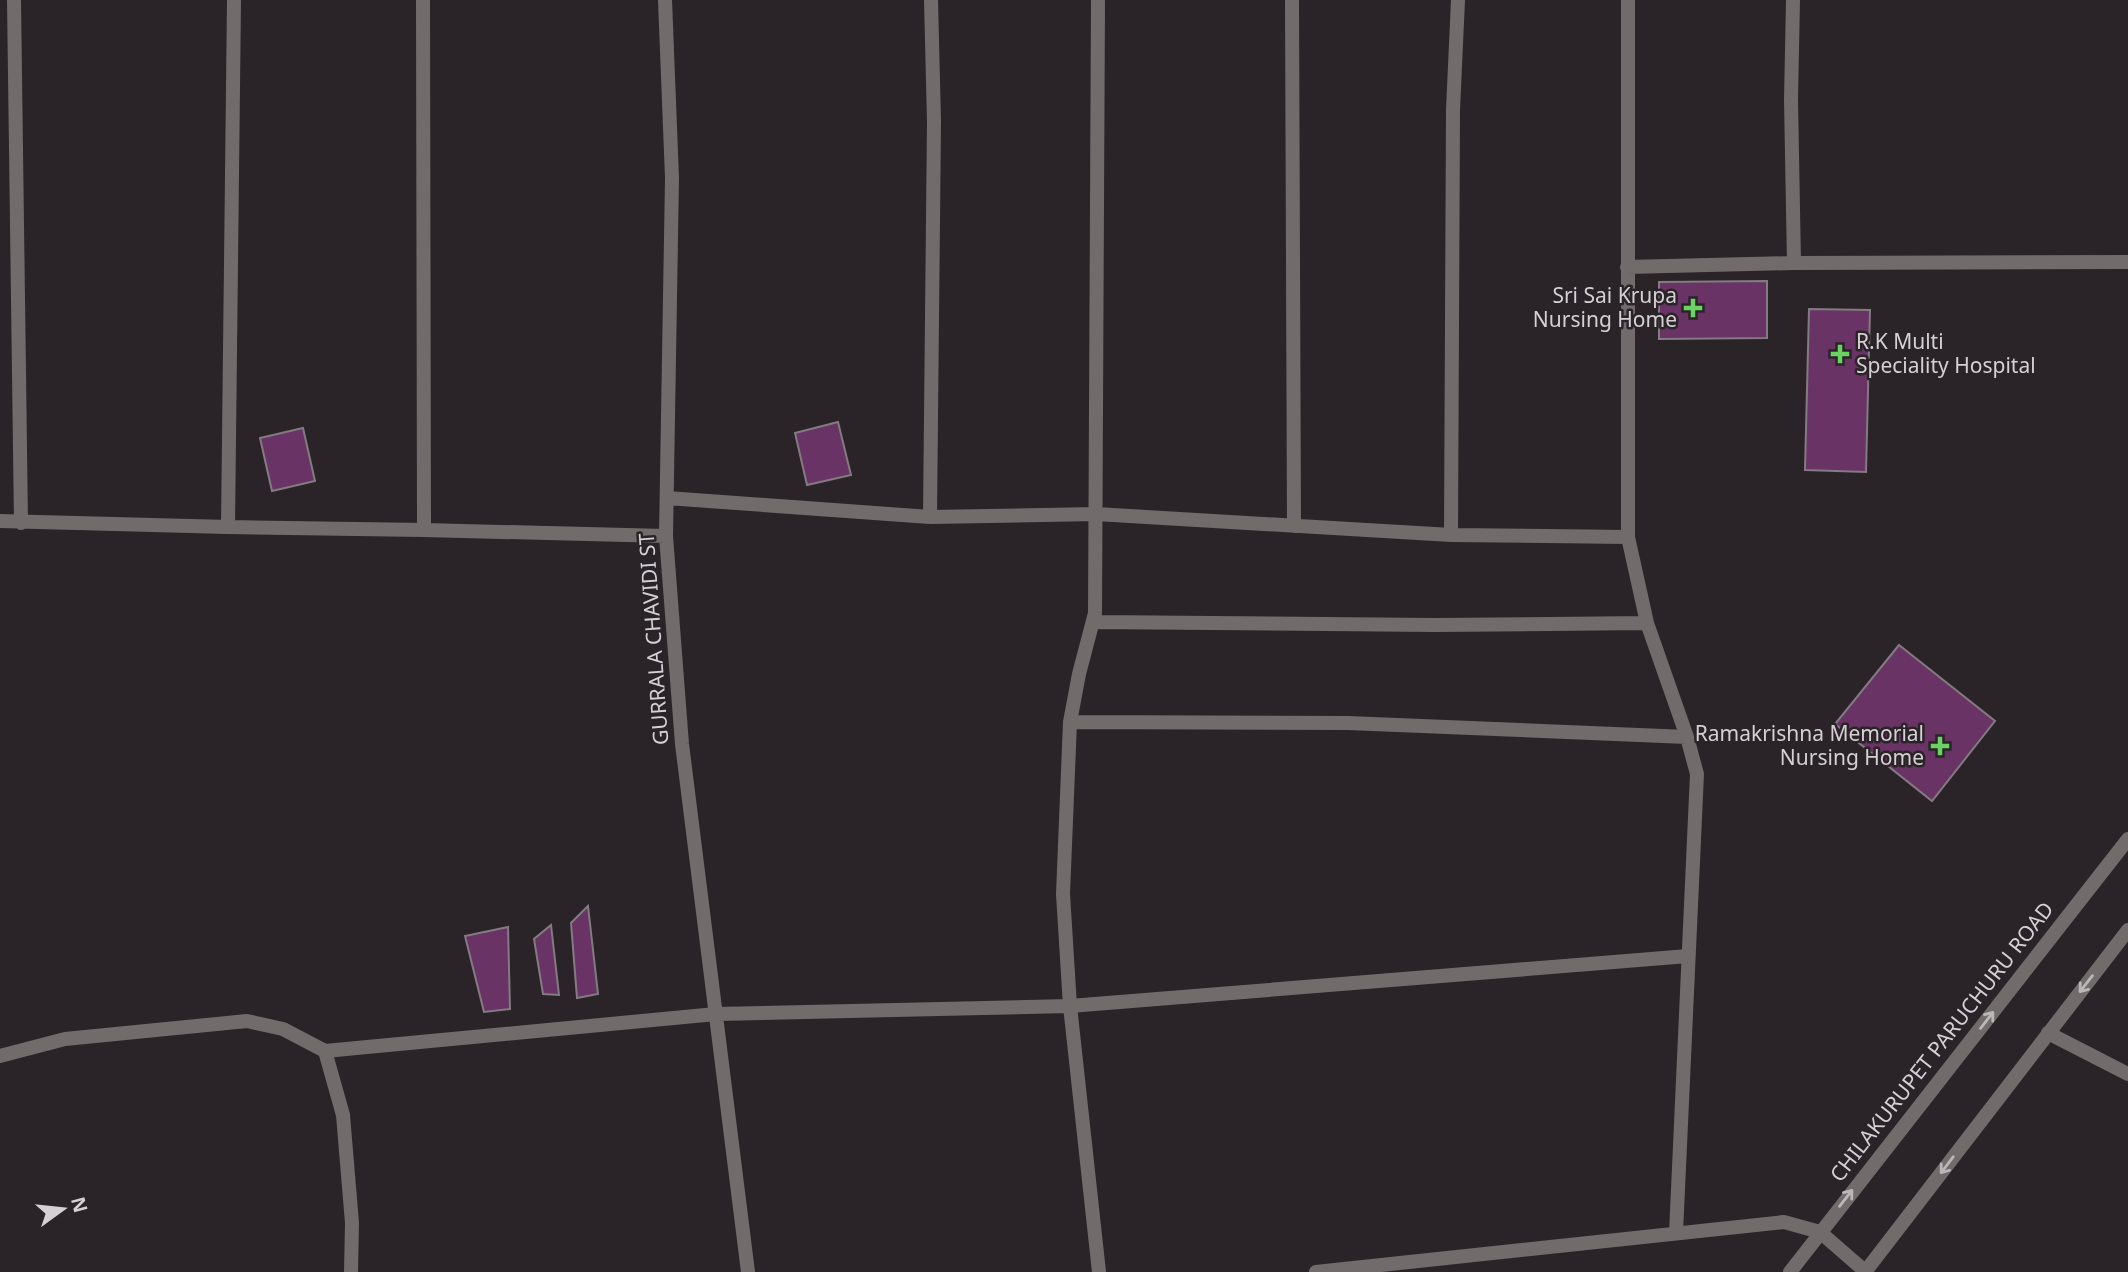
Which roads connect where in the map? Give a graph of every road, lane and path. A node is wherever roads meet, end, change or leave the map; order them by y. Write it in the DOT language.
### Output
graph roads {
  1 [pos="14,0"];
  2 [pos="234,0"];
  3 [pos="423,0"];
  4 [pos="665,0"];
  5 [pos="931,0"];
  6 [pos="1098,0"];
  7 [pos="1292,0"];
  8 [pos="1458,0"];
  9 [pos="1628,0"];
  10 [pos="1793,0"];
  11 [pos="2128,262"];
  12 [pos="1794,263"];
  13 [pos="1627,267"];
  14 [pos="667,498"];
  15 [pos="1096,514"];
  16 [pos="930,517"];
  17 [pos="0,522"];
  18 [pos="21,523"];
  19 [pos="1294,526"];
  20 [pos="228,527"];
  21 [pos="424,530"];
  22 [pos="1451,535"];
  23 [pos="666,536"];
  24 [pos="1628,537"];
  25 [pos="1093,622"];
  26 [pos="1647,623"];
  27 [pos="1070,722"];
  28 [pos="1687,737"];
  29 [pos="2128,839"];
  30 [pos="2128,930"];
  31 [pos="1688,956"];
  32 [pos="1070,1006"];
  33 [pos="716,1014"];
  34 [pos="2048,1032"];
  35 [pos="325,1051"];
  36 [pos="0,1056"];
  37 [pos="2128,1074"];
  38 [pos="1820,1232"];
  39 [pos="1676,1233"];
  40 [pos="1410,1267"];
  41 [pos="351,1272"];
  42 [pos="748,1272"];
  43 [pos="1099,1272"];
  44 [pos="1315,1272"];
  45 [pos="1790,1272"];
  46 [pos="1866,1272"];
  1 -- 18 [label="street"];
  2 -- 20 [label="street"];
  3 -- 21 [label="street"];
  4 -- 14 [label="street, GURRALA CHAVIDI ST"];
  5 -- 16 [label="street"];
  6 -- 15 [label="street"];
  7 -- 19 [label="street"];
  8 -- 22 [label="street"];
  9 -- 13 [label="street"];
  10 -- 12 [label="street"];
  11 -- 12 [label="street"];
  12 -- 13 [label="street"];
  13 -- 24 [label="street"];
  14 -- 16 [label="street"];
  14 -- 23 [label="street, GURRALA CHAVIDI ST"];
  15 -- 16 [label="street"];
  15 -- 19 [label="street"];
  15 -- 25 [label="street"];
  17 -- 18 [label="street"];
  18 -- 20 [label="street"];
  19 -- 22 [label="street"];
  20 -- 21 [label="street"];
  21 -- 23 [label="street"];
  22 -- 24 [label="street"];
  23 -- 33 [label="street, GURRALA CHAVIDI ST"];
  24 -- 26 [label="street"];
  25 -- 26 [label="street"];
  25 -- 27 [label="street"];
  26 -- 28 [label="street"];
  27 -- 28 [label="street"];
  27 -- 32 [label="street"];
  28 -- 31 [label="street"];
  38 -- 29 [label="street, CHILAKURUPET PARUCHURU ROAD, one-way"];
  30 -- 34 [label="street, one-way"];
  31 -- 32 [label="street"];
  31 -- 39 [label="street"];
  32 -- 33 [label="street"];
  32 -- 43 [label="street"];
  33 -- 35 [label="street"];
  33 -- 42 [label="street, GURRALA CHAVIDI ST"];
  34 -- 37 [label="street"];
  34 -- 46 [label="street, one-way"];
  35 -- 36 [label="street"];
  35 -- 41 [label="street"];
  38 -- 39 [label="street"];
  38 -- 45 [label="street, CHILAKURUPET PARUCHURU ROAD"];
  38 -- 46 [label="street"];
  39 -- 40 [label="street"];
  40 -- 44 [label="street"];
}
